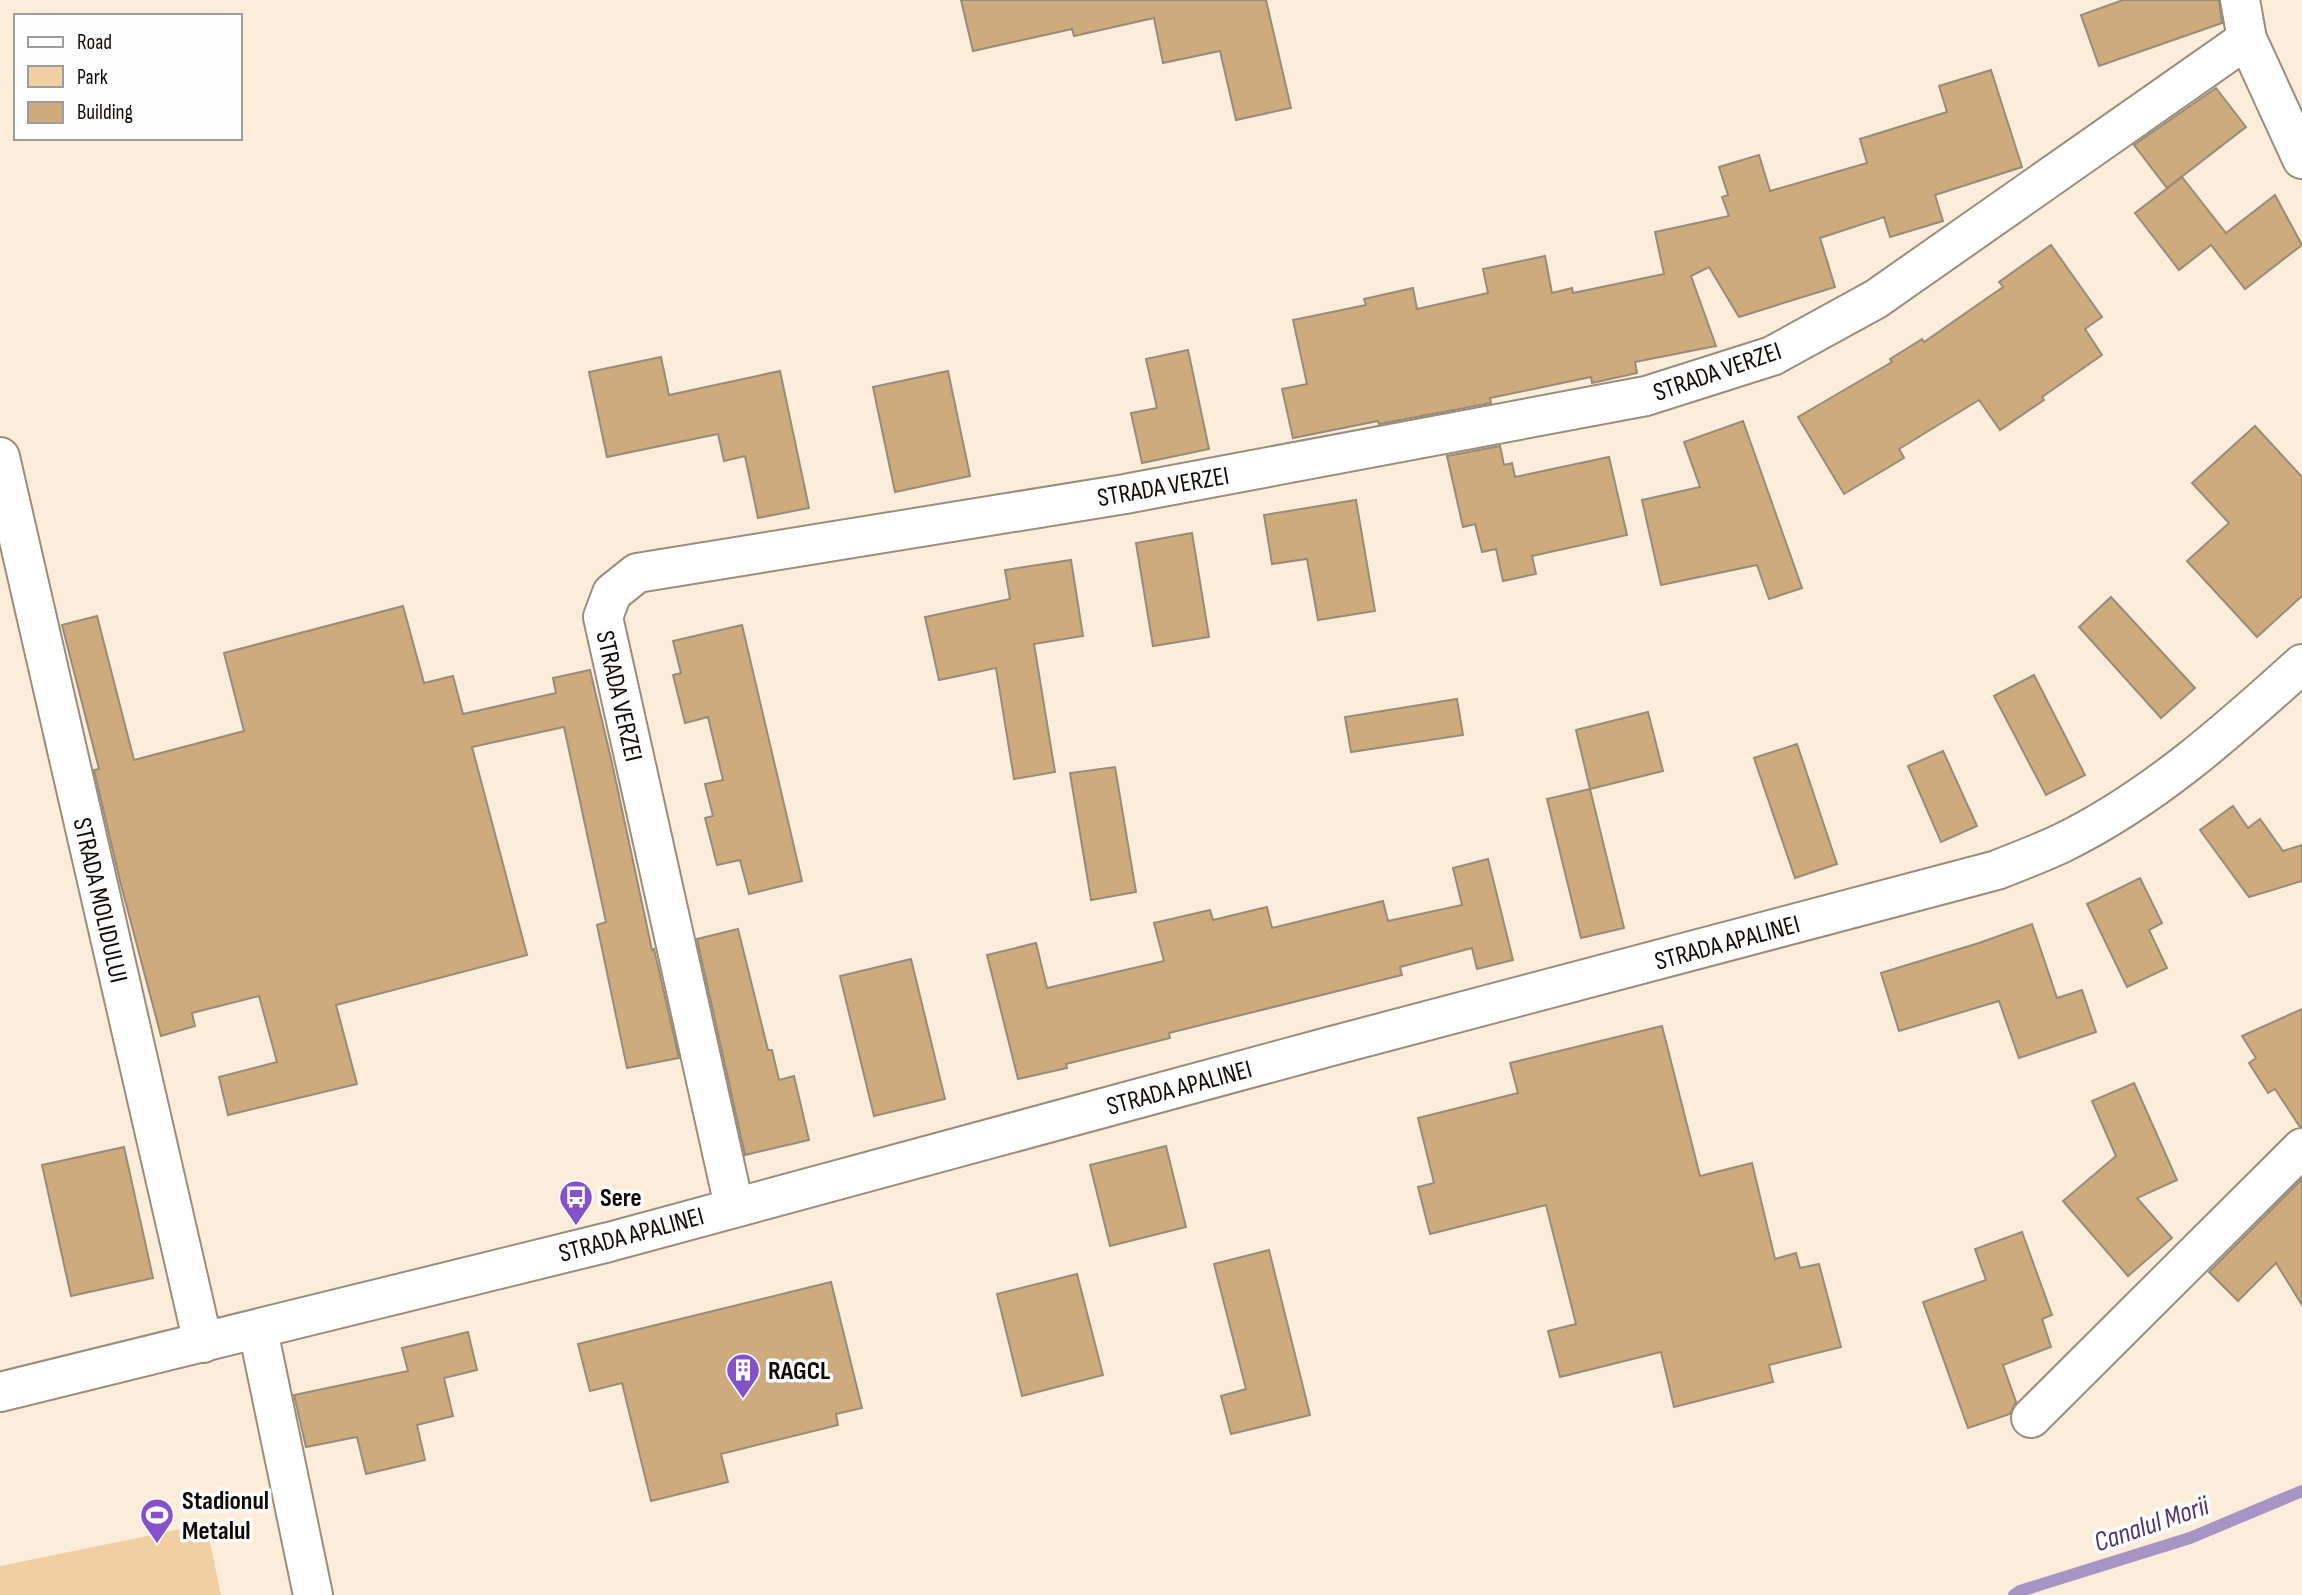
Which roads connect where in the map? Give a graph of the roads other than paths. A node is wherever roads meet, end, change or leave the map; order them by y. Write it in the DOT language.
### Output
graph roads {
  1 [pos="2240,0"];
  2 [pos="2248,40"];
  3 [pos="2302,159"];
  4 [pos="0,457"];
  5 [pos="2302,663"];
  6 [pos="2302,1148"];
  7 [pos="734,1206"];
  8 [pos="258,1330"];
  9 [pos="203,1343"];
  10 [pos="0,1392"];
  11 [pos="2031,1418"];
  12 [pos="313,1595"];
  1 -- 2 [label="street"];
  2 -- 3 [label="street"];
  2 -- 7 [label="street, STRADA VERZEI"];
  4 -- 9 [label="street, STRADA MOLIDULUI"];
  5 -- 7 [label="street, STRADA APALINEI"];
  6 -- 11 [label="street"];
  7 -- 8 [label="street, STRADA APALINEI"];
  8 -- 9 [label="street, STRADA APALINEI"];
  8 -- 12 [label="street"];
  9 -- 10 [label="street, STRADA APALINEI"];
}
